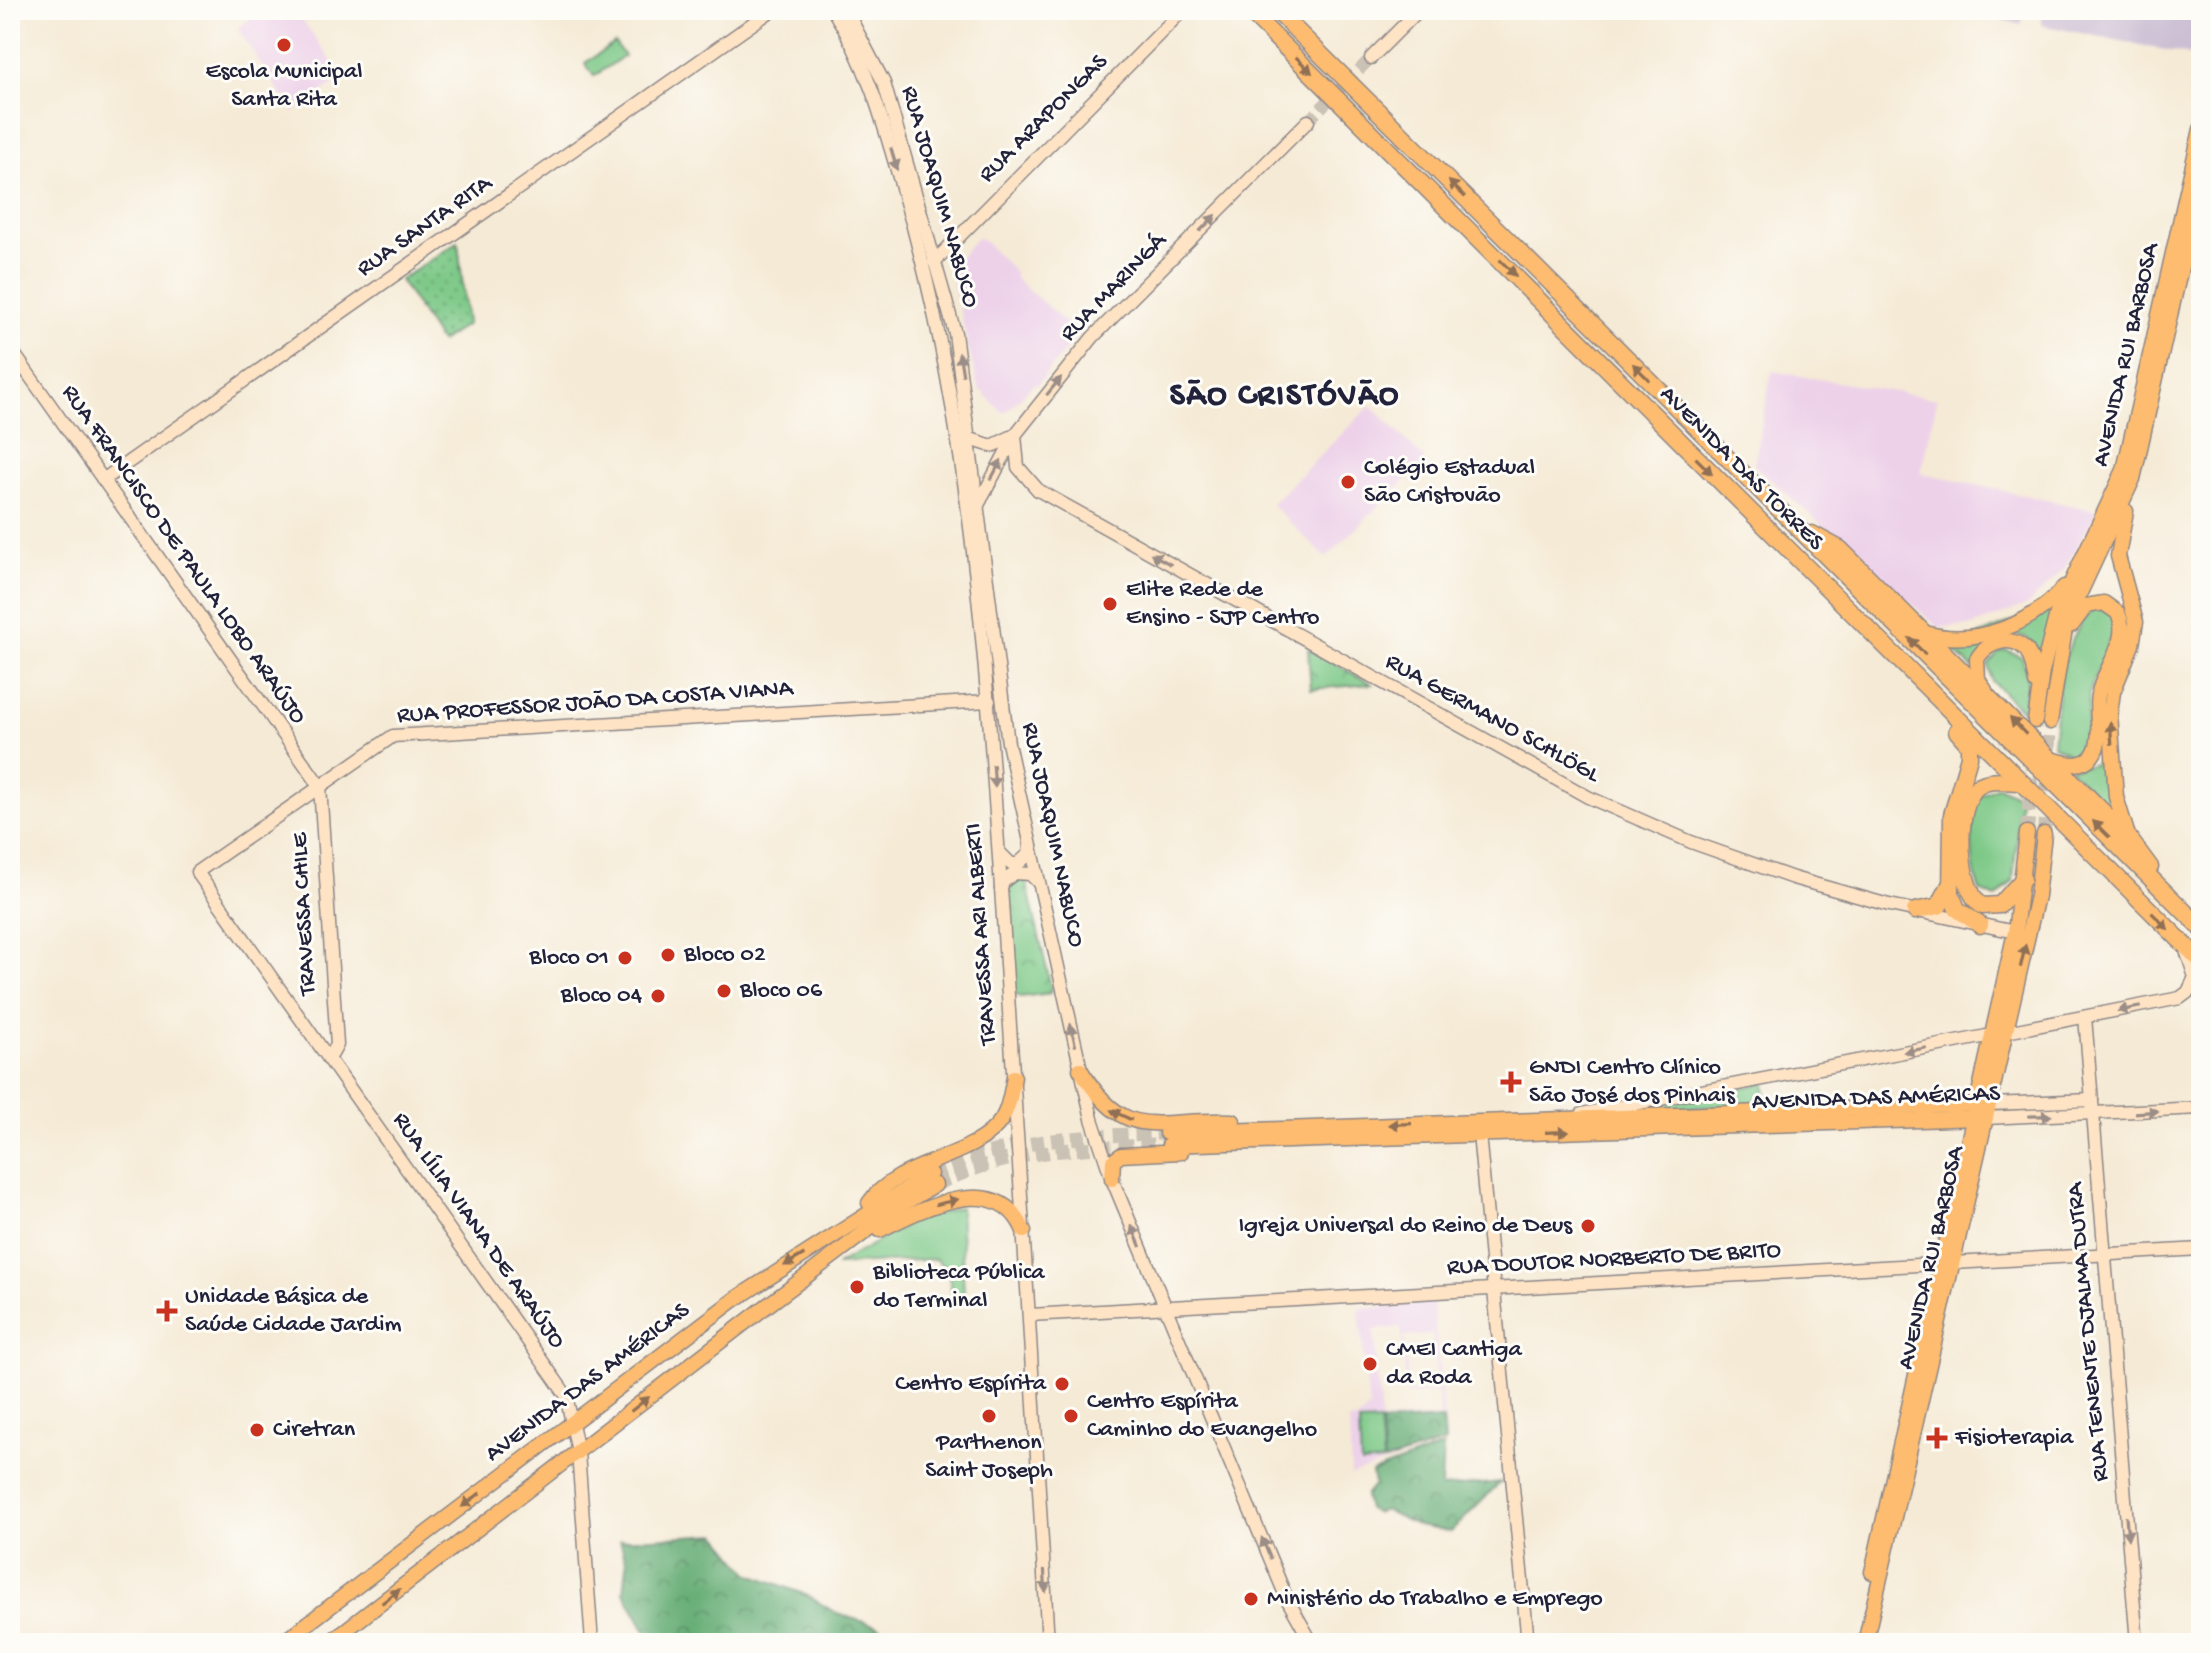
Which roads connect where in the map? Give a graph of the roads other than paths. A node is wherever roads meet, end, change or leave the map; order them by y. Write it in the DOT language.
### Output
graph roads {
  1 [pos="833,10"];
  2 [pos="846,10"];
  3 [pos="1183,10"];
  4 [pos="1248,10"];
  5 [pos="1276,10"];
  6 [pos="1419,10"];
  7 [pos="767,14"];
  8 [pos="1371,58"];
  9 [pos="1308,121"];
  10 [pos="2201,129"];
  11 [pos="2201,179"];
  12 [pos="936,259"];
  13 [pos="926,270"];
  14 [pos="10,348"];
  15 [pos="954,423"];
  16 [pos="1015,435"];
  17 [pos="970,441"];
  18 [pos="2133,479"];
  19 [pos="103,480"];
  20 [pos="978,505"];
  21 [pos="1796,526"];
  22 [pos="2072,577"];
  23 [pos="1925,633"];
  24 [pos="2059,655"];
  25 [pos="2038,693"];
  26 [pos="1987,694"];
  27 [pos="1937,699"];
  28 [pos="989,701"];
  29 [pos="2051,759"];
  30 [pos="2021,782"];
  31 [pos="320,786"];
  32 [pos="2027,833"];
  33 [pos="2044,834"];
  34 [pos="2128,837"];
  35 [pos="1030,845"];
  36 [pos="999,852"];
  37 [pos="197,872"];
  38 [pos="2023,879"];
  39 [pos="1950,884"];
  40 [pos="1039,885"];
  41 [pos="1001,889"];
  42 [pos="2176,904"];
  43 [pos="1915,911"];
  44 [pos="1980,925"];
  45 [pos="2201,928"];
  46 [pos="2015,932"];
  47 [pos="2182,943"];
  48 [pos="2201,961"];
  49 [pos="2085,1017"];
  50 [pos="1999,1034"];
  51 [pos="324,1045"];
  52 [pos="1080,1069"];
  53 [pos="1014,1077"];
  54 [pos="2092,1100"];
  55 [pos="2201,1108"];
  56 [pos="1981,1111"];
  57 [pos="2093,1116"];
  58 [pos="1558,1118"];
  59 [pos="1309,1133"];
  60 [pos="1479,1134"];
  61 [pos="1168,1139"];
  62 [pos="1112,1179"];
  63 [pos="858,1220"];
  64 [pos="1024,1231"];
  65 [pos="851,1245"];
  66 [pos="2201,1249"];
  67 [pos="2105,1255"];
  68 [pos="1947,1263"];
  69 [pos="1494,1289"];
  70 [pos="1166,1308"];
  71 [pos="1030,1315"];
  72 [pos="573,1423"];
  73 [pos="578,1452"];
  74 [pos="282,1643"];
  75 [pos="329,1643"];
  76 [pos="592,1643"];
  77 [pos="1048,1643"];
  78 [pos="1312,1643"];
  79 [pos="1528,1643"];
  80 [pos="1856,1643"];
  81 [pos="1865,1643"];
  82 [pos="2137,1643"];
  1 -- 13 [label="street, RUA JOAQUIM NABUCO, one-way"];
  2 -- 12 [label="street, RUA JOAQUIM NABUCO"];
  3 -- 12 [label="street, RUA ARAPONGAS"];
  4 -- 27 [label="highway, AVENIDA DAS TORRES, one-way"];
  21 -- 5 [label="highway, AVENIDA DAS TORRES, one-way"];
  6 -- 8 [label="street"];
  7 -- 19 [label="street, RUA SANTA RITA"];
  16 -- 9 [label="street, RUA MARINGÁ, one-way"];
  10 -- 22 [label="main road, AVENIDA RUI BARBOSA"];
  11 -- 18 [label="main road, AVENIDA RUI BARBOSA"];
  12 -- 13 [label="street, RUA ARAPONGAS"];
  17 -- 12 [label="street, RUA JOAQUIM NABUCO, one-way"];
  13 -- 15 [label="street, RUA JOAQUIM NABUCO"];
  14 -- 19 [label="street, RUA FRANCISCO DE PAULA LOBO ARAÚJO"];
  15 -- 17 [label="street"];
  15 -- 28 [label="street, RUA JOAQUIM NABUCO"];
  16 -- 17 [label="street"];
  20 -- 16 [label="street, RUA MARINGÁ, one-way"];
  43 -- 16 [label="street, RUA GERMANO SCHLÖGL, one-way"];
  17 -- 20 [label="street, RUA JOAQUIM NABUCO"];
  18 -- 24 [label="main road, AVENIDA RUI BARBOSA"];
  34 -- 18 [label="main road, one-way"];
  19 -- 31 [label="street, RUA FRANCISCO DE PAULA LOBO ARAÚJO"];
  20 -- 35 [label="street, RUA JOAQUIM NABUCO"];
  21 -- 23 [label="highway"];
  42 -- 21 [label="highway, AVENIDA DAS TORRES, one-way"];
  22 -- 23 [label="main road"];
  22 -- 25 [label="main road, AVENIDA RUI BARBOSA"];
  23 -- 26 [label="highway"];
  24 -- 25 [label="main road, AVENIDA RUI BARBOSA"];
  24 -- 29 [label="main road"];
  25 -- 26 [label="main road"];
  29 -- 26 [label="highway, one-way"];
  27 -- 30 [label="highway, AVENIDA DAS TORRES"];
  27 -- 39 [label="highway"];
  28 -- 31 [label="street, RUA PROFESSOR JOÃO DA COSTA VIANA"];
  28 -- 36 [label="street, TRAVESSA ARI ALBERTI, one-way"];
  29 -- 34 [label="highway"];
  30 -- 38 [label="highway"];
  30 -- 47 [label="highway, AVENIDA DAS TORRES, one-way"];
  31 -- 37 [label="street, RUA PROFESSOR JOÃO DA COSTA VIANA"];
  31 -- 51 [label="street, TRAVESSA CHILE"];
  32 -- 38 [label="main road, AVENIDA RUI BARBOSA"];
  50 -- 33 [label="main road, AVENIDA RUI BARBOSA, one-way"];
  34 -- 42 [label="highway"];
  35 -- 36 [label="street"];
  35 -- 40 [label="street, RUA JOAQUIM NABUCO"];
  36 -- 41 [label="street, TRAVESSA ARI ALBERTI"];
  37 -- 51 [label="street, RUA LÍLIA VIANA DE ARAÚJO"];
  38 -- 46 [label="main road, AVENIDA RUI BARBOSA"];
  39 -- 43 [label="highway"];
  39 -- 44 [label="highway"];
  40 -- 41 [label="street"];
  52 -- 40 [label="street, RUA JOAQUIM NABUCO, one-way"];
  41 -- 53 [label="street, TRAVESSA ARI ALBERTI"];
  42 -- 45 [label="highway, AVENIDA DAS TORRES"];
  43 -- 44 [label="street, RUA GERMANO SCHLÖGL"];
  44 -- 46 [label="street, RUA GERMANO SCHLÖGL"];
  46 -- 50 [label="main road, AVENIDA RUI BARBOSA"];
  47 -- 48 [label="highway, AVENIDA DAS TORRES"];
  47 -- 49 [label="street, one-way"];
  49 -- 50 [label="street"];
  49 -- 54 [label="street, RUA TENENTE DJALMA DUTRA"];
  50 -- 56 [label="main road, AVENIDA RUI BARBOSA"];
  50 -- 58 [label="street, one-way"];
  51 -- 72 [label="street, RUA LÍLIA VIANA DE ARAÚJO"];
  59 -- 52 [label="main road, one-way"];
  52 -- 62 [label="street, RUA JOAQUIM NABUCO"];
  53 -- 63 [label="main road"];
  53 -- 64 [label="street, TRAVESSA ARI ALBERTI"];
  54 -- 56 [label="street, AVENIDA DAS AMÉRICAS"];
  54 -- 57 [label="street, RUA TENENTE DJALMA DUTRA"];
  57 -- 55 [label="street, AVENIDA DAS AMÉRICAS, one-way"];
  56 -- 57 [label="street, AVENIDA DAS AMÉRICAS, one-way"];
  56 -- 58 [label="main road, AVENIDA DAS AMÉRICAS"];
  60 -- 56 [label="main road, AVENIDA DAS AMÉRICAS, one-way"];
  56 -- 68 [label="main road, AVENIDA RUI BARBOSA"];
  57 -- 67 [label="street, RUA TENENTE DJALMA DUTRA"];
  58 -- 59 [label="main road, AVENIDA DAS AMÉRICAS, one-way"];
  59 -- 60 [label="main road, AVENIDA DAS AMÉRICAS"];
  59 -- 61 [label="main road, AVENIDA DAS AMÉRICAS"];
  59 -- 62 [label="main road"];
  60 -- 69 [label="street"];
  70 -- 62 [label="street, RUA JOAQUIM NABUCO, one-way"];
  63 -- 65 [label="main road, AVENIDA DAS AMÉRICAS"];
  63 -- 72 [label="main road, AVENIDA DAS AMÉRICAS, one-way"];
  65 -- 64 [label="main road, one-way"];
  64 -- 71 [label="street, TRAVESSA ARI ALBERTI"];
  73 -- 65 [label="main road, AVENIDA DAS AMÉRICAS, one-way"];
  66 -- 67 [label="street, RUA DOUTOR NORBERTO DE BRITO"];
  67 -- 68 [label="street, RUA DOUTOR NORBERTO DE BRITO"];
  67 -- 82 [label="street, RUA TENENTE DJALMA DUTRA, one-way"];
  68 -- 69 [label="street, RUA DOUTOR NORBERTO DE BRITO"];
  68 -- 80 [label="main road, AVENIDA RUI BARBOSA"];
  68 -- 81 [label="main road, AVENIDA RUI BARBOSA"];
  69 -- 70 [label="street, RUA DOUTOR NORBERTO DE BRITO"];
  69 -- 79 [label="street"];
  70 -- 71 [label="street, RUA DOUTOR NORBERTO DE BRITO"];
  78 -- 70 [label="street, RUA JOAQUIM NABUCO, one-way"];
  71 -- 77 [label="street, TRAVESSA ARI ALBERTI, one-way"];
  72 -- 73 [label="street, RUA LÍLIA VIANA DE ARAÚJO"];
  72 -- 74 [label="main road, AVENIDA DAS AMÉRICAS, one-way"];
  75 -- 73 [label="main road, AVENIDA DAS AMÉRICAS, one-way"];
  73 -- 76 [label="street, RUA LÍLIA VIANA DE ARAÚJO"];
}
